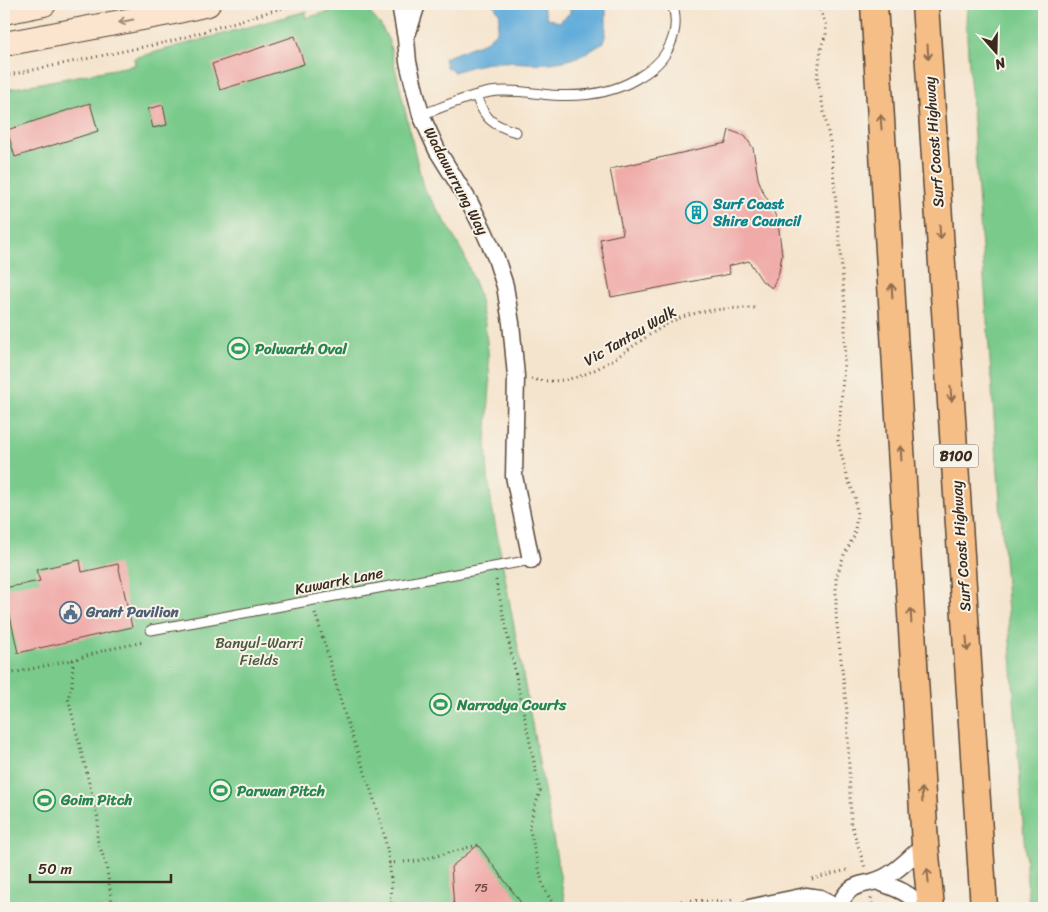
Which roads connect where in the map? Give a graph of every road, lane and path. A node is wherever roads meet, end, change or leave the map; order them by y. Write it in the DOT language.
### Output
graph roads {
  1 [pos="44,4"];
  2 [pos="208,4"];
  3 [pos="295,4"];
  4 [pos="400,4"];
  5 [pos="417,4"];
  6 [pos="672,4"];
  7 [pos="806,4"];
  8 [pos="874,4"];
  9 [pos="925,4"];
  10 [pos="4,12"];
  11 [pos="406,39"];
  12 [pos="4,44"];
  13 [pos="4,76"];
  14 [pos="476,96"];
  15 [pos="421,115"];
  16 [pos="516,132"];
  17 [pos="756,308"];
  18 [pos="516,376"];
  19 [pos="531,560"];
  20 [pos="495,577"];
  21 [pos="313,600"];
  22 [pos="151,630"];
  23 [pos="150,641"];
  24 [pos="73,660"];
  25 [pos="4,675"];
  26 [pos="925,844"];
  27 [pos="478,845"];
  28 [pos="389,863"];
  29 [pos="872,882"];
  30 [pos="113,908"];
  31 [pos="390,908"];
  32 [pos="555,908"];
  33 [pos="748,908"];
  34 [pos="838,908"];
  35 [pos="873,908"];
  36 [pos="921,908"];
  37 [pos="931,908"];
  38 [pos="984,908"];
  1 -- 10 [label="street"];
  2 -- 12 [label="street, one-way"];
  3 -- 13 [label="path"];
  4 -- 11 [label="street, Wadawurrung Way"];
  5 -- 11 [label="street, Wadawurrung Way"];
  6 -- 14 [label="lane"];
  7 -- 29 [label="path"];
  26 -- 8 [label="main road, one-way"];
  9 -- 38 [label="main road, Surf Coast Highway / B100, one-way"];
  11 -- 15 [label="street, Wadawurrung Way"];
  14 -- 15 [label="lane"];
  14 -- 16 [label="lane"];
  15 -- 18 [label="street, Wadawurrung Way"];
  17 -- 18 [label="path, Vic Tantau Walk"];
  18 -- 19 [label="street, Wadawurrung Way"];
  19 -- 21 [label="lane, Kuwarrk Lane"];
  20 -- 32 [label="path"];
  21 -- 22 [label="lane, Kuwarrk Lane"];
  21 -- 28 [label="path"];
  23 -- 24 [label="path"];
  24 -- 25 [label="path"];
  24 -- 30 [label="path"];
  26 -- 29 [label="street"];
  37 -- 26 [label="main road, one-way"];
  27 -- 28 [label="path"];
  28 -- 31 [label="path"];
  29 -- 34 [label="street"];
  29 -- 35 [label="path"];
  29 -- 36 [label="street"];
  33 -- 34 [label="street"];
}
